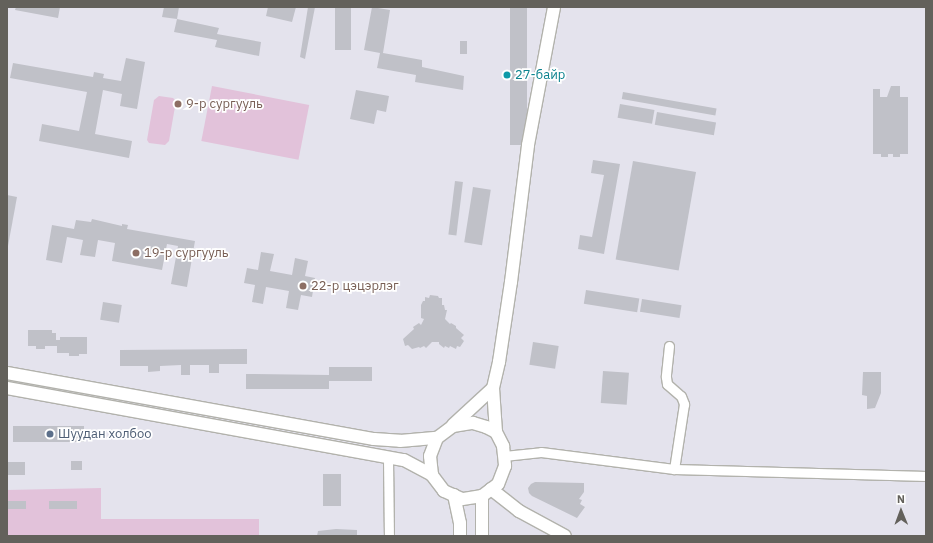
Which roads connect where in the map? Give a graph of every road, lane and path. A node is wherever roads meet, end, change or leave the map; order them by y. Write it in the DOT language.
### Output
graph roads {
  1 [pos="554,7"];
  2 [pos="669,346"];
  3 [pos="7,373"];
  4 [pos="7,388"];
  5 [pos="493,388"];
  6 [pos="453,426"];
  7 [pos="496,432"];
  8 [pos="437,438"];
  9 [pos="504,456"];
  10 [pos="388,458"];
  11 [pos="674,469"];
  12 [pos="432,475"];
  13 [pos="926,476"];
  14 [pos="487,493"];
  15 [pos="454,495"];
  16 [pos="389,536"];
  17 [pos="460,536"];
  18 [pos="482,536"];
  19 [pos="565,536"];
  1 -- 5 [label="main road"];
  2 -- 11 [label="street"];
  3 -- 8 [label="main road"];
  4 -- 10 [label="main road"];
  5 -- 6 [label="main road"];
  5 -- 7 [label="main road"];
  6 -- 7 [label="main road"];
  6 -- 8 [label="main road"];
  7 -- 9 [label="main road"];
  8 -- 12 [label="main road"];
  9 -- 11 [label="street"];
  9 -- 14 [label="main road"];
  10 -- 12 [label="main road"];
  10 -- 16 [label="street"];
  11 -- 13 [label="street"];
  12 -- 15 [label="main road"];
  14 -- 15 [label="main road"];
  14 -- 18 [label="main road"];
  14 -- 19 [label="main road"];
  15 -- 17 [label="main road"];
}
